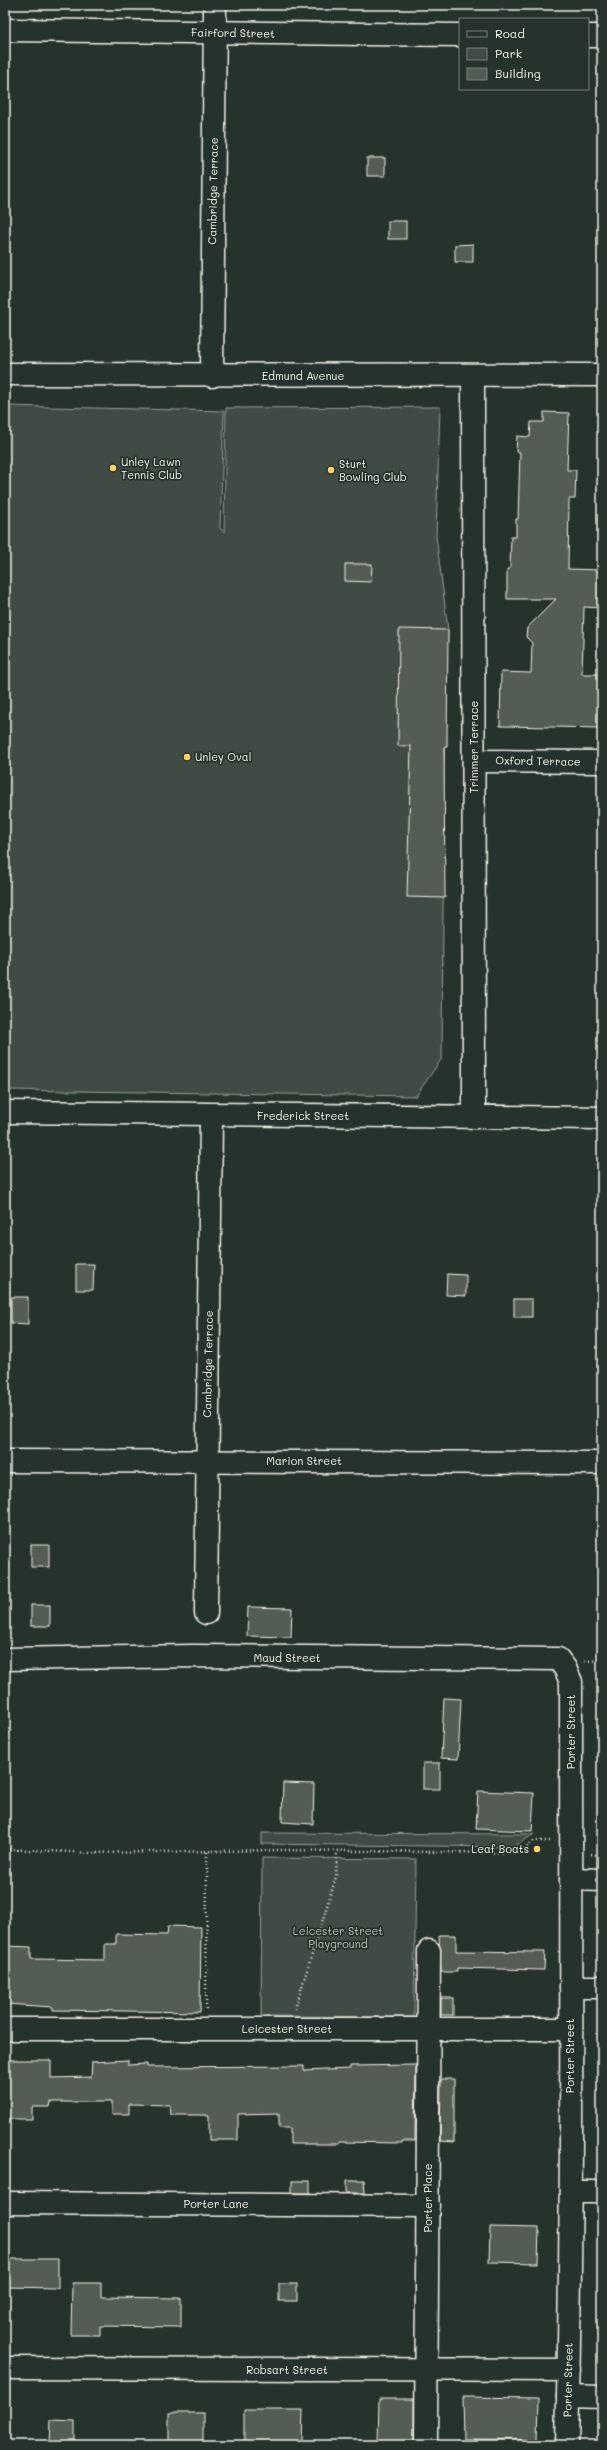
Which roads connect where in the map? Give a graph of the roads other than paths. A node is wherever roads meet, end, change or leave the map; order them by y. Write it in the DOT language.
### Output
graph roads {
  1 [pos="215,5"];
  2 [pos="5,30"];
  3 [pos="215,33"];
  4 [pos="459,35"];
  5 [pos="589,36"];
  6 [pos="602,36"];
  7 [pos="5,374"];
  8 [pos="602,375"];
  9 [pos="212,376"];
  10 [pos="473,377"];
  11 [pos="474,761"];
  12 [pos="602,762"];
  13 [pos="5,1112"];
  14 [pos="211,1116"];
  15 [pos="474,1117"];
  16 [pos="602,1118"];
  17 [pos="207,1460"];
  18 [pos="5,1461"];
  19 [pos="602,1463"];
  20 [pos="206,1613"];
  21 [pos="5,1659"];
  22 [pos="565,1668"];
  23 [pos="571,1879"];
  24 [pos="602,1880"];
  25 [pos="429,1951"];
  26 [pos="571,1987"];
  27 [pos="602,1987"];
  28 [pos="5,2029"];
  29 [pos="570,2029"];
  30 [pos="428,2030"];
  31 [pos="572,2192"];
  32 [pos="602,2192"];
  33 [pos="5,2203"];
  34 [pos="428,2206"];
  35 [pos="5,2368"];
  36 [pos="427,2370"];
  37 [pos="569,2370"];
  38 [pos="568,2396"];
  39 [pos="602,2397"];
  40 [pos="426,2445"];
  41 [pos="567,2445"];
  1 -- 3 [label="street, Cambridge Terrace"];
  2 -- 3 [label="street, Fairford Street"];
  3 -- 4 [label="street, Fairford Street"];
  3 -- 9 [label="street, Cambridge Terrace"];
  5 -- 6 [label="street"];
  7 -- 9 [label="street, Edmund Avenue"];
  8 -- 10 [label="street, Edmund Avenue"];
  9 -- 10 [label="street, Edmund Avenue"];
  10 -- 11 [label="street, Trimmer Terrace"];
  11 -- 12 [label="street, Oxford Terrace"];
  11 -- 15 [label="street, Trimmer Terrace"];
  13 -- 14 [label="street, Frederick Street"];
  14 -- 15 [label="street, Frederick Street"];
  14 -- 17 [label="street, Cambridge Terrace"];
  15 -- 16 [label="street, Frederick Street"];
  17 -- 18 [label="street, Marion Street"];
  17 -- 19 [label="street, Marion Street"];
  17 -- 20 [label="street, Cambridge Terrace"];
  21 -- 22 [label="street, Maud Street"];
  22 -- 23 [label="street, Porter Street"];
  23 -- 24 [label="street"];
  23 -- 26 [label="street, Porter Street"];
  25 -- 30 [label="street, Porter Place"];
  26 -- 27 [label="street"];
  26 -- 29 [label="street, Porter Street"];
  28 -- 30 [label="street, Leicester Street"];
  29 -- 30 [label="street, Leicester Street"];
  29 -- 31 [label="street, Porter Street"];
  30 -- 34 [label="street, Porter Place"];
  31 -- 32 [label="street"];
  31 -- 37 [label="street, Porter Street"];
  33 -- 34 [label="street, Porter Lane"];
  34 -- 36 [label="street, Porter Place"];
  35 -- 36 [label="street, Robsart Street"];
  36 -- 37 [label="street, Robsart Street"];
  36 -- 40 [label="street, Porter Place"];
  37 -- 38 [label="street, Porter Street"];
  38 -- 39 [label="street"];
  38 -- 41 [label="street, Porter Street"];
}
